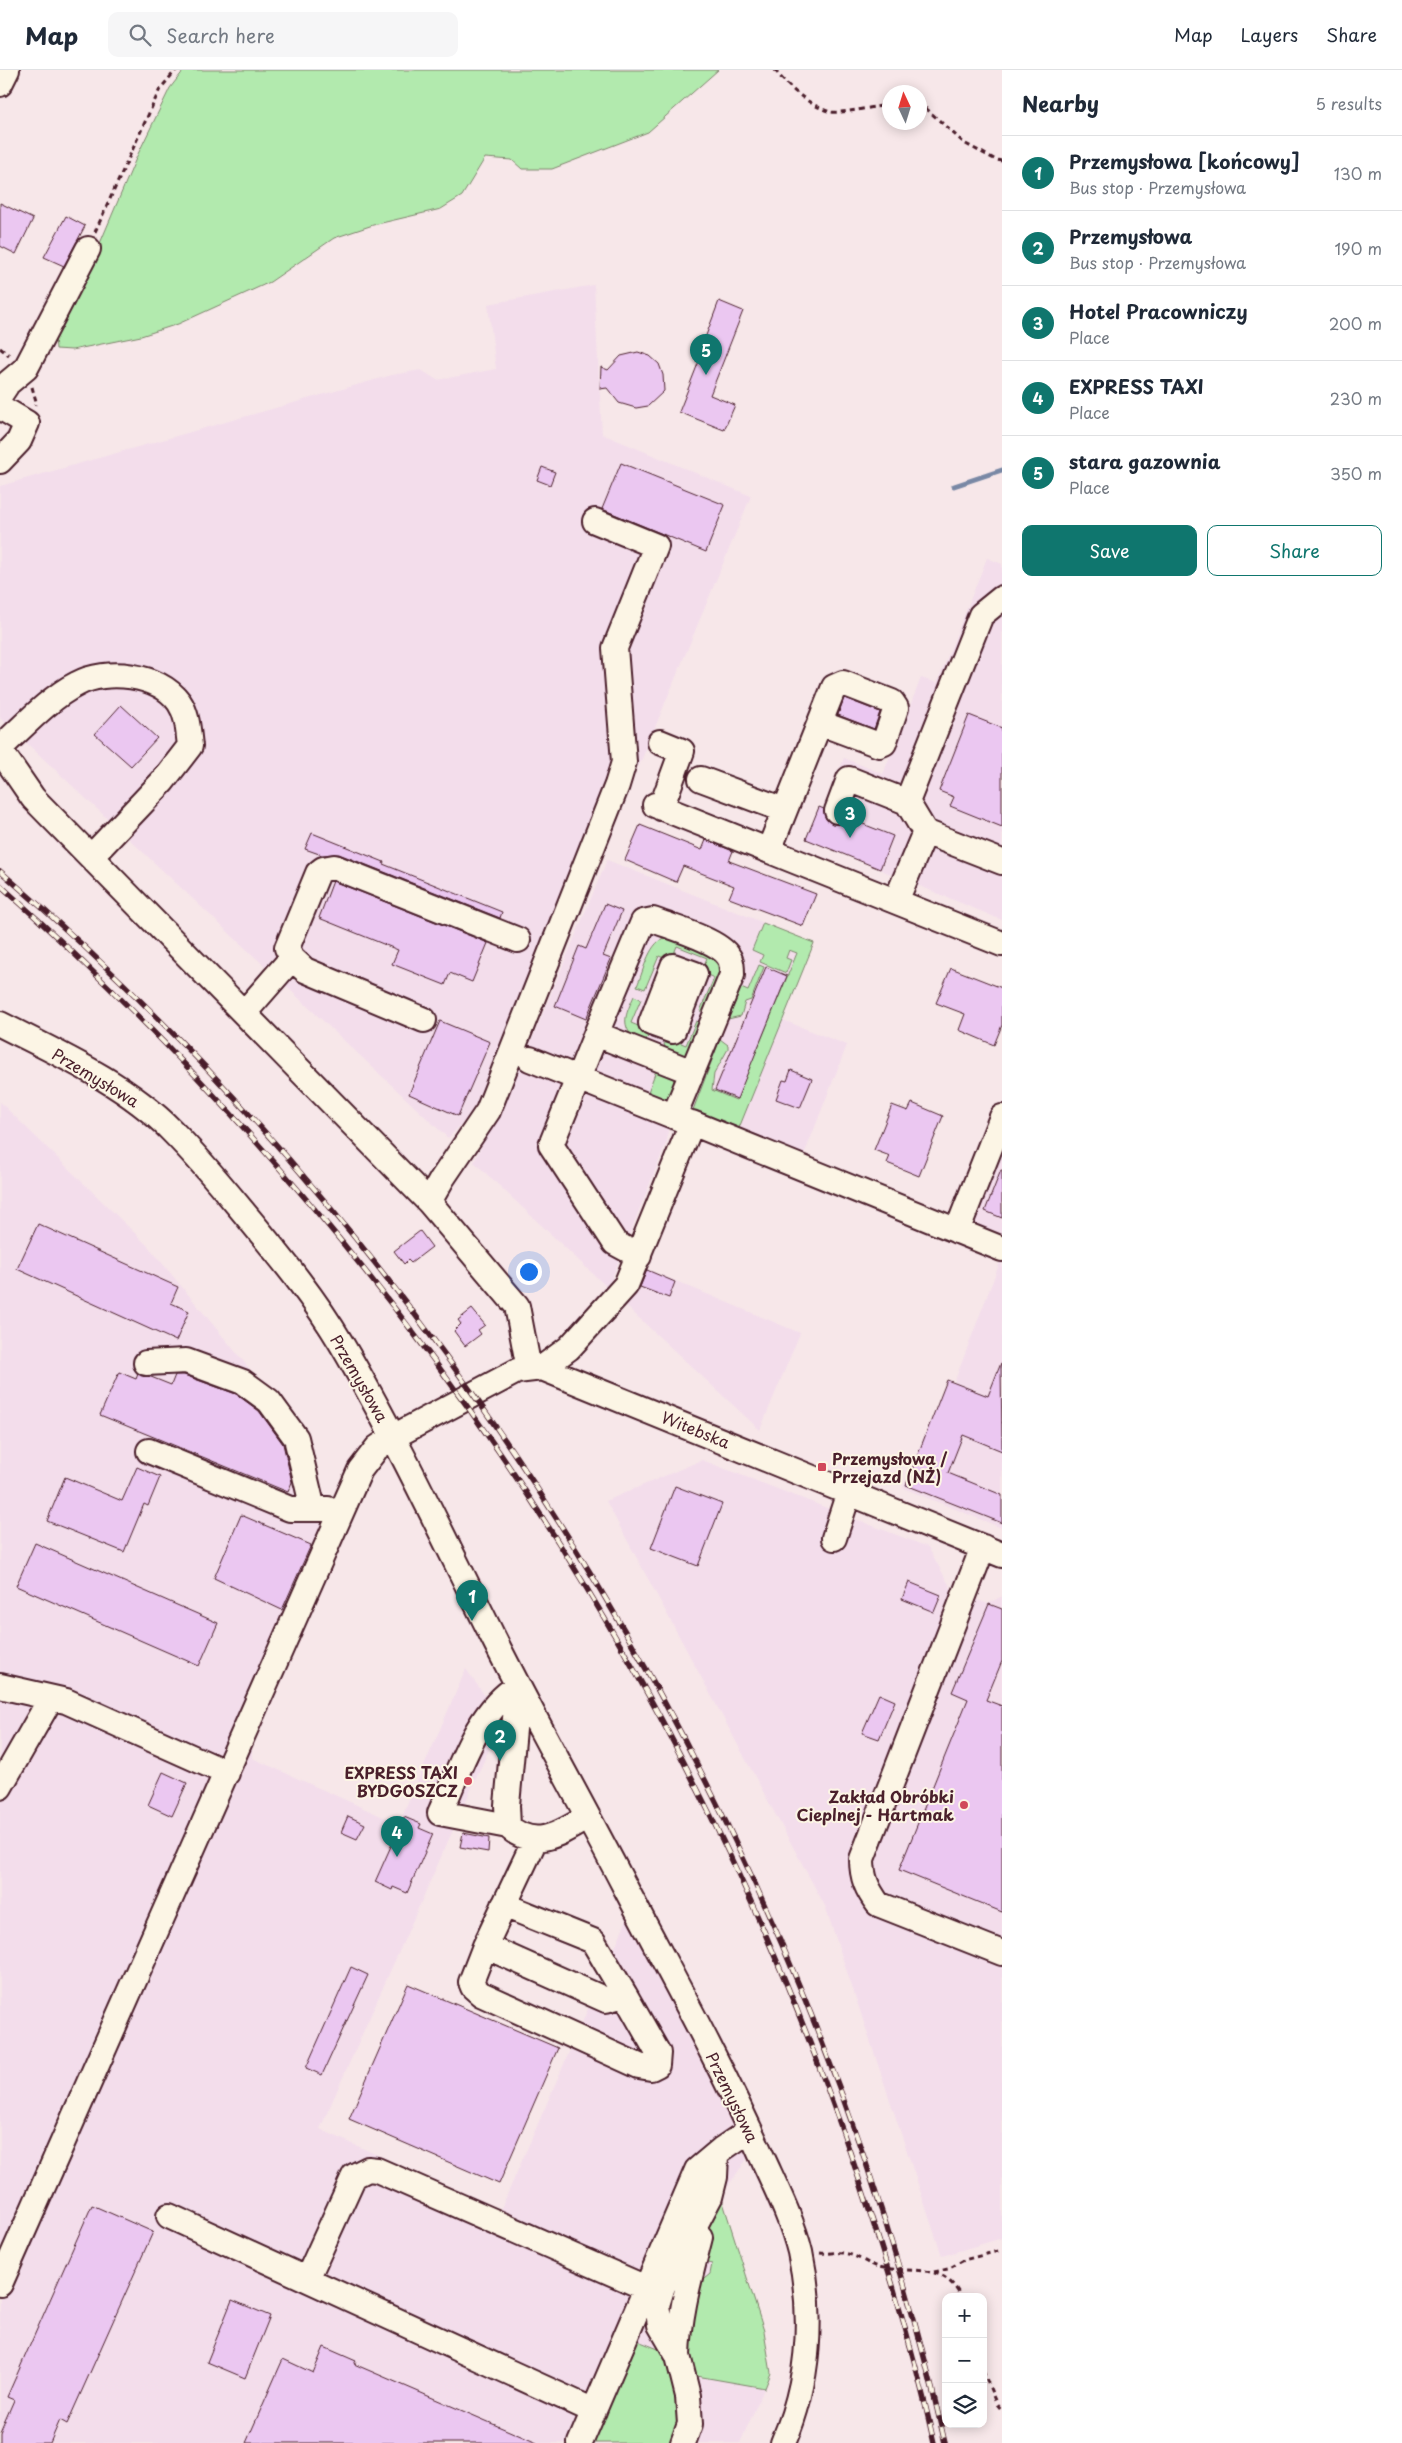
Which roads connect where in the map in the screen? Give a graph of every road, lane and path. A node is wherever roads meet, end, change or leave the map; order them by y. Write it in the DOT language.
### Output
graph roads {
  1 [pos="7,70"];
  2 [pos="176,70"];
  3 [pos="775,70"];
  4 [pos="0,84"];
  5 [pos="882,106"];
  6 [pos="927,109"];
  7 [pos="1002,161"];
  8 [pos="88,249"];
  9 [pos="26,368"];
  10 [pos="0,395"];
  11 [pos="0,407"];
  12 [pos="27,423"];
  13 [pos="0,461"];
  14 [pos="594,521"];
  15 [pos="1002,598"];
  16 [pos="820,723"];
  17 [pos="660,742"];
  18 [pos="0,749"];
  19 [pos="701,779"];
  20 [pos="907,802"];
  21 [pos="784,810"];
  22 [pos="837,811"];
  23 [pos="925,832"];
  24 [pos="769,850"];
  25 [pos="91,857"];
  26 [pos="1002,862"];
  27 [pos="896,900"];
  28 [pos="518,940"];
  29 [pos="1002,944"];
  30 [pos="292,958"];
  31 [pos="244,1014"];
  32 [pos="424,1020"];
  33 [pos="0,1024"];
  34 [pos="662,1027"];
  35 [pos="596,1034"];
  36 [pos="650,1055"];
  37 [pos="530,1059"];
  38 [pos="692,1072"];
  39 [pos="578,1078"];
  40 [pos="1002,1117"];
  41 [pos="683,1120"];
  42 [pos="429,1202"];
  43 [pos="957,1231"];
  44 [pos="1002,1249"];
  45 [pos="639,1256"];
  46 [pos="146,1363"];
  47 [pos="535,1369"];
  48 [pos="393,1437"];
  49 [pos="148,1451"];
  50 [pos="849,1492"];
  51 [pos="345,1507"];
  52 [pos="313,1509"];
  53 [pos="834,1538"];
  54 [pos="993,1551"];
  55 [pos="0,1686"];
  56 [pos="518,1686"];
  57 [pos="51,1698"];
  58 [pos="227,1773"];
  59 [pos="0,1787"];
  60 [pos="588,1817"];
  61 [pos="508,1826"];
  62 [pos="535,1840"];
  63 [pos="504,1905"];
  64 [pos="485,1946"];
  65 [pos="1002,1953"];
  66 [pos="624,1995"];
  67 [pos="750,2130"];
  68 [pos="716,2154"];
  69 [pos="169,2216"];
  70 [pos="1002,2250"];
  71 [pos="801,2257"];
  72 [pos="933,2272"];
  73 [pos="307,2280"];
  74 [pos="0,2282"];
  75 [pos="646,2288"];
  76 [pos="959,2293"];
  77 [pos="987,2381"];
  78 [pos="1002,2410"];
  79 [pos="594,2411"];
  80 [pos="580,2443"];
  81 [pos="683,2443"];
  82 [pos="782,2443"];
  1 -- 4 [label="street"];
  2 -- 8 [label="path"];
  3 -- 5 [label="path"];
  6 -- 7 [label="path"];
  8 -- 9 [label="street"];
  9 -- 10 [label="street"];
  9 -- 12 [label="path"];
  11 -- 12 [label="street"];
  12 -- 13 [label="street"];
  14 -- 42 [label="street"];
  15 -- 20 [label="street"];
  16 -- 21 [label="street"];
  17 -- 24 [label="street"];
  18 -- 25 [label="street"];
  18 -- 25 [label="street"];
  19 -- 21 [label="street"];
  20 -- 22 [label="street"];
  20 -- 23 [label="street"];
  21 -- 24 [label="street"];
  23 -- 26 [label="street"];
  23 -- 27 [label="street"];
  24 -- 27 [label="street"];
  25 -- 31 [label="street"];
  27 -- 29 [label="street"];
  28 -- 30 [label="street"];
  30 -- 31 [label="street"];
  30 -- 32 [label="street"];
  31 -- 42 [label="street"];
  33 -- 48 [label="street, Przemysłowa"];
  34 -- 36 [label="street"];
  35 -- 36 [label="street"];
  35 -- 38 [label="street"];
  35 -- 39 [label="street"];
  36 -- 38 [label="street"];
  37 -- 39 [label="street"];
  38 -- 41 [label="street"];
  39 -- 41 [label="street"];
  39 -- 45 [label="street"];
  40 -- 43 [label="street"];
  41 -- 43 [label="street"];
  41 -- 45 [label="street"];
  42 -- 47 [label="street"];
  43 -- 44 [label="street"];
  45 -- 47 [label="street"];
  46 -- 52 [label="street"];
  47 -- 48 [label="street"];
  47 -- 50 [label="street, Witebska"];
  48 -- 51 [label="street"];
  48 -- 56 [label="street, Przemysłowa"];
  49 -- 52 [label="street"];
  50 -- 53 [label="street"];
  50 -- 54 [label="street, Witebska"];
  51 -- 52 [label="street"];
  51 -- 58 [label="street"];
  54 -- 65 [label="street"];
  55 -- 57 [label="street"];
  56 -- 60 [label="street, Przemysłowa"];
  56 -- 61 [label="street"];
  56 -- 61 [label="street"];
  57 -- 58 [label="street"];
  57 -- 59 [label="street"];
  58 -- 74 [label="street"];
  60 -- 62 [label="street"];
  60 -- 67 [label="street, Przemysłowa"];
  61 -- 62 [label="street"];
  62 -- 63 [label="street"];
  63 -- 64 [label="street"];
  63 -- 66 [label="street"];
  64 -- 66 [label="street"];
  64 -- 66 [label="street"];
  67 -- 68 [label="street"];
  67 -- 71 [label="street, Przemysłowa"];
  68 -- 75 [label="street"];
  68 -- 81 [label="street"];
  69 -- 73 [label="street"];
  70 -- 72 [label="path"];
  71 -- 72 [label="path"];
  71 -- 82 [label="street, Przemysłowa"];
  72 -- 76 [label="path"];
  73 -- 75 [label="street"];
  73 -- 79 [label="street"];
  75 -- 79 [label="street"];
  77 -- 78 [label="path"];
  79 -- 80 [label="street"];
}
